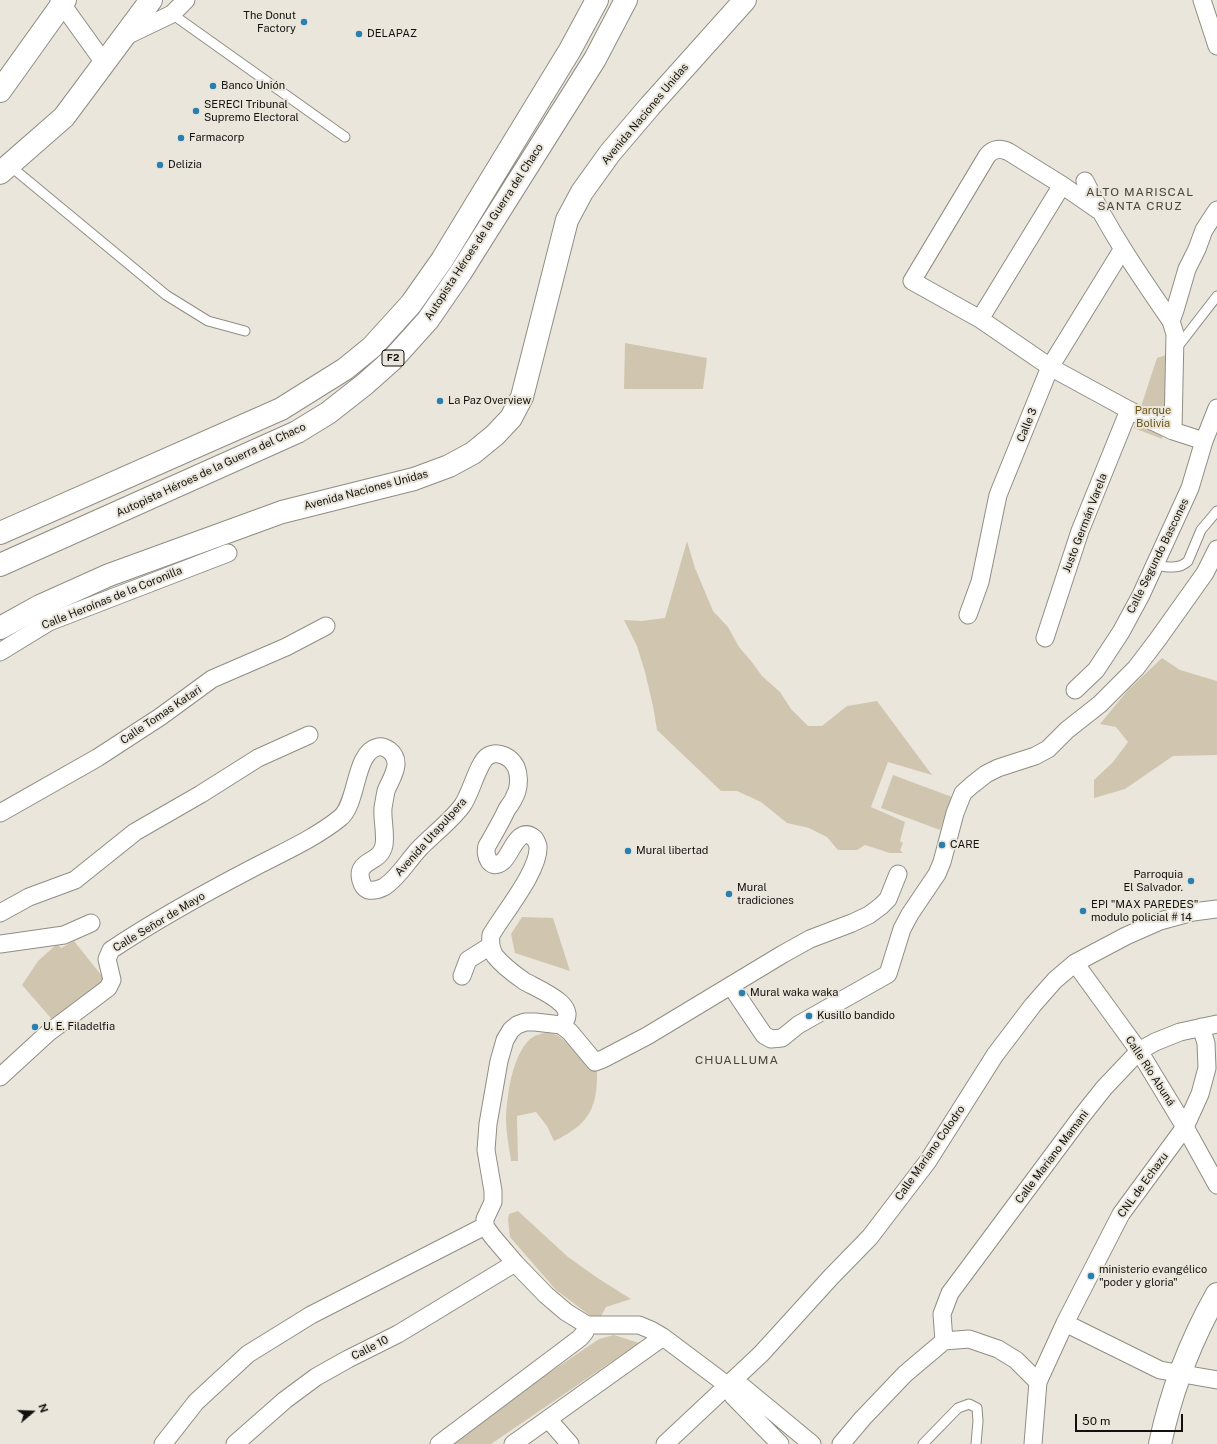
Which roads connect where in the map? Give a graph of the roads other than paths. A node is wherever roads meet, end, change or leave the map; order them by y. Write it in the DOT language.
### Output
graph roads {
  1 [pos="151,0"];
  2 [pos="186,0"];
  3 [pos="597,0"];
  4 [pos="626,0"];
  5 [pos="745,0"];
  6 [pos="1202,0"];
  7 [pos="62,1"];
  8 [pos="172,14"];
  9 [pos="124,37"];
  10 [pos="1217,46"];
  11 [pos="105,64"];
  12 [pos="0,91"];
  13 [pos="346,137"];
  14 [pos="4,169"];
  15 [pos="1085,181"];
  16 [pos="1062,185"];
  17 [pos="1098,210"];
  18 [pos="1217,210"];
  19 [pos="1122,250"];
  20 [pos="1217,296"];
  21 [pos="980,319"];
  22 [pos="1171,321"];
  23 [pos="245,331"];
  24 [pos="1175,350"];
  25 [pos="1050,367"];
  26 [pos="1217,408"];
  27 [pos="1129,410"];
  28 [pos="1173,431"];
  29 [pos="1204,441"];
  30 [pos="1217,511"];
  31 [pos="1,533"];
  32 [pos="1217,549"];
  33 [pos="228,553"];
  34 [pos="1155,565"];
  35 [pos="4,566"];
  36 [pos="968,615"];
  37 [pos="326,626"];
  38 [pos="0,628"];
  39 [pos="1045,638"];
  40 [pos="0,652"];
  41 [pos="1075,690"];
  42 [pos="309,734"];
  43 [pos="0,813"];
  44 [pos="343,816"];
  45 [pos="898,874"];
  46 [pos="1217,909"];
  47 [pos="0,913"];
  48 [pos="91,923"];
  49 [pos="0,944"];
  50 [pos="490,946"];
  51 [pos="1075,963"];
  52 [pos="462,976"];
  53 [pos="731,986"];
  54 [pos="561,1026"];
  55 [pos="1209,1026"];
  56 [pos="1139,1051"];
  57 [pos="0,1077"];
  58 [pos="1186,1127"];
  59 [pos="1217,1185"];
  60 [pos="485,1226"];
  61 [pos="514,1263"];
  62 [pos="1217,1294"];
  63 [pos="1065,1323"];
  64 [pos="587,1325"];
  65 [pos="663,1337"];
  66 [pos="944,1341"];
  67 [pos="1180,1374"];
  68 [pos="1217,1380"];
  69 [pos="1038,1382"];
  70 [pos="727,1385"];
  71 [pos="548,1419"];
  72 [pos="163,1444"];
  73 [pos="235,1444"];
  74 [pos="439,1444"];
  75 [pos="513,1444"];
  76 [pos="570,1444"];
  77 [pos="665,1444"];
  78 [pos="780,1444"];
  79 [pos="812,1444"];
  80 [pos="842,1444"];
  81 [pos="923,1444"];
  82 [pos="976,1444"];
  83 [pos="1033,1444"];
  84 [pos="1160,1444"];
  1 -- 9 [label="main road"];
  2 -- 8 [label="street"];
  3 -- 31 [label="main road, Autopista Héroes de la Guerra del Chaco / F2"];
  4 -- 35 [label="main road, Autopista Héroes de la Guerra del Chaco / F2"];
  5 -- 38 [label="main road, Avenida Naciones Unidas"];
  6 -- 10 [label="street"];
  7 -- 11 [label="street"];
  7 -- 12 [label="main road"];
  8 -- 9 [label="street"];
  8 -- 13 [label="lane"];
  9 -- 11 [label="main road"];
  11 -- 14 [label="main road"];
  14 -- 23 [label="lane"];
  15 -- 17 [label="street"];
  16 -- 17 [label="street"];
  16 -- 21 [label="street"];
  16 -- 21 [label="street"];
  17 -- 19 [label="street"];
  18 -- 22 [label="street"];
  19 -- 22 [label="street"];
  19 -- 25 [label="street, Calle 3"];
  20 -- 24 [label="lane"];
  21 -- 25 [label="street"];
  22 -- 24 [label="street"];
  24 -- 28 [label="street"];
  25 -- 27 [label="street"];
  25 -- 36 [label="street, Calle 3"];
  26 -- 29 [label="street, Calle Segundo Bascones"];
  27 -- 28 [label="street"];
  27 -- 39 [label="street, Justo Germán Varela"];
  28 -- 29 [label="street"];
  29 -- 34 [label="street, Calle Segundo Bascones"];
  30 -- 34 [label="lane"];
  32 -- 53 [label="street"];
  33 -- 40 [label="street, Calle Heroínas de la Coronilla"];
  34 -- 41 [label="street, Calle Segundo Bascones"];
  37 -- 43 [label="street, Calle Tomas Katari"];
  42 -- 47 [label="street"];
  44 -- 50 [label="street, Avenida Utapulpera"];
  44 -- 57 [label="street, Calle Señor de Mayo"];
  45 -- 53 [label="street"];
  46 -- 51 [label="street, Calle Mariano Colodro"];
  48 -- 49 [label="street"];
  50 -- 52 [label="street"];
  50 -- 54 [label="street"];
  51 -- 56 [label="street, Calle Río Abuná"];
  51 -- 70 [label="street, Calle Mariano Colodro"];
  53 -- 54 [label="street"];
  54 -- 60 [label="street"];
  55 -- 56 [label="street, Calle Mariano Mamani"];
  55 -- 58 [label="street, CNL de Echazu"];
  56 -- 58 [label="street, Calle Río Abuná"];
  56 -- 66 [label="street, Calle Mariano Mamani"];
  58 -- 59 [label="street, Calle Río Abuná"];
  58 -- 63 [label="street, CNL de Echazu"];
  60 -- 61 [label="street"];
  60 -- 72 [label="street"];
  61 -- 64 [label="street"];
  61 -- 73 [label="street, Calle 10"];
  62 -- 67 [label="main road"];
  63 -- 67 [label="street"];
  63 -- 69 [label="street, CNL de Echazu"];
  64 -- 65 [label="street"];
  64 -- 74 [label="street"];
  65 -- 70 [label="street"];
  65 -- 71 [label="street"];
  66 -- 69 [label="street"];
  66 -- 80 [label="street"];
  67 -- 68 [label="street"];
  67 -- 84 [label="main road"];
  69 -- 83 [label="street, CNL de Echazu"];
  70 -- 77 [label="street, Calle Mariano Colodro"];
  70 -- 78 [label="street"];
  70 -- 79 [label="street"];
  71 -- 75 [label="street"];
  71 -- 76 [label="street"];
  81 -- 82 [label="lane"];
}
